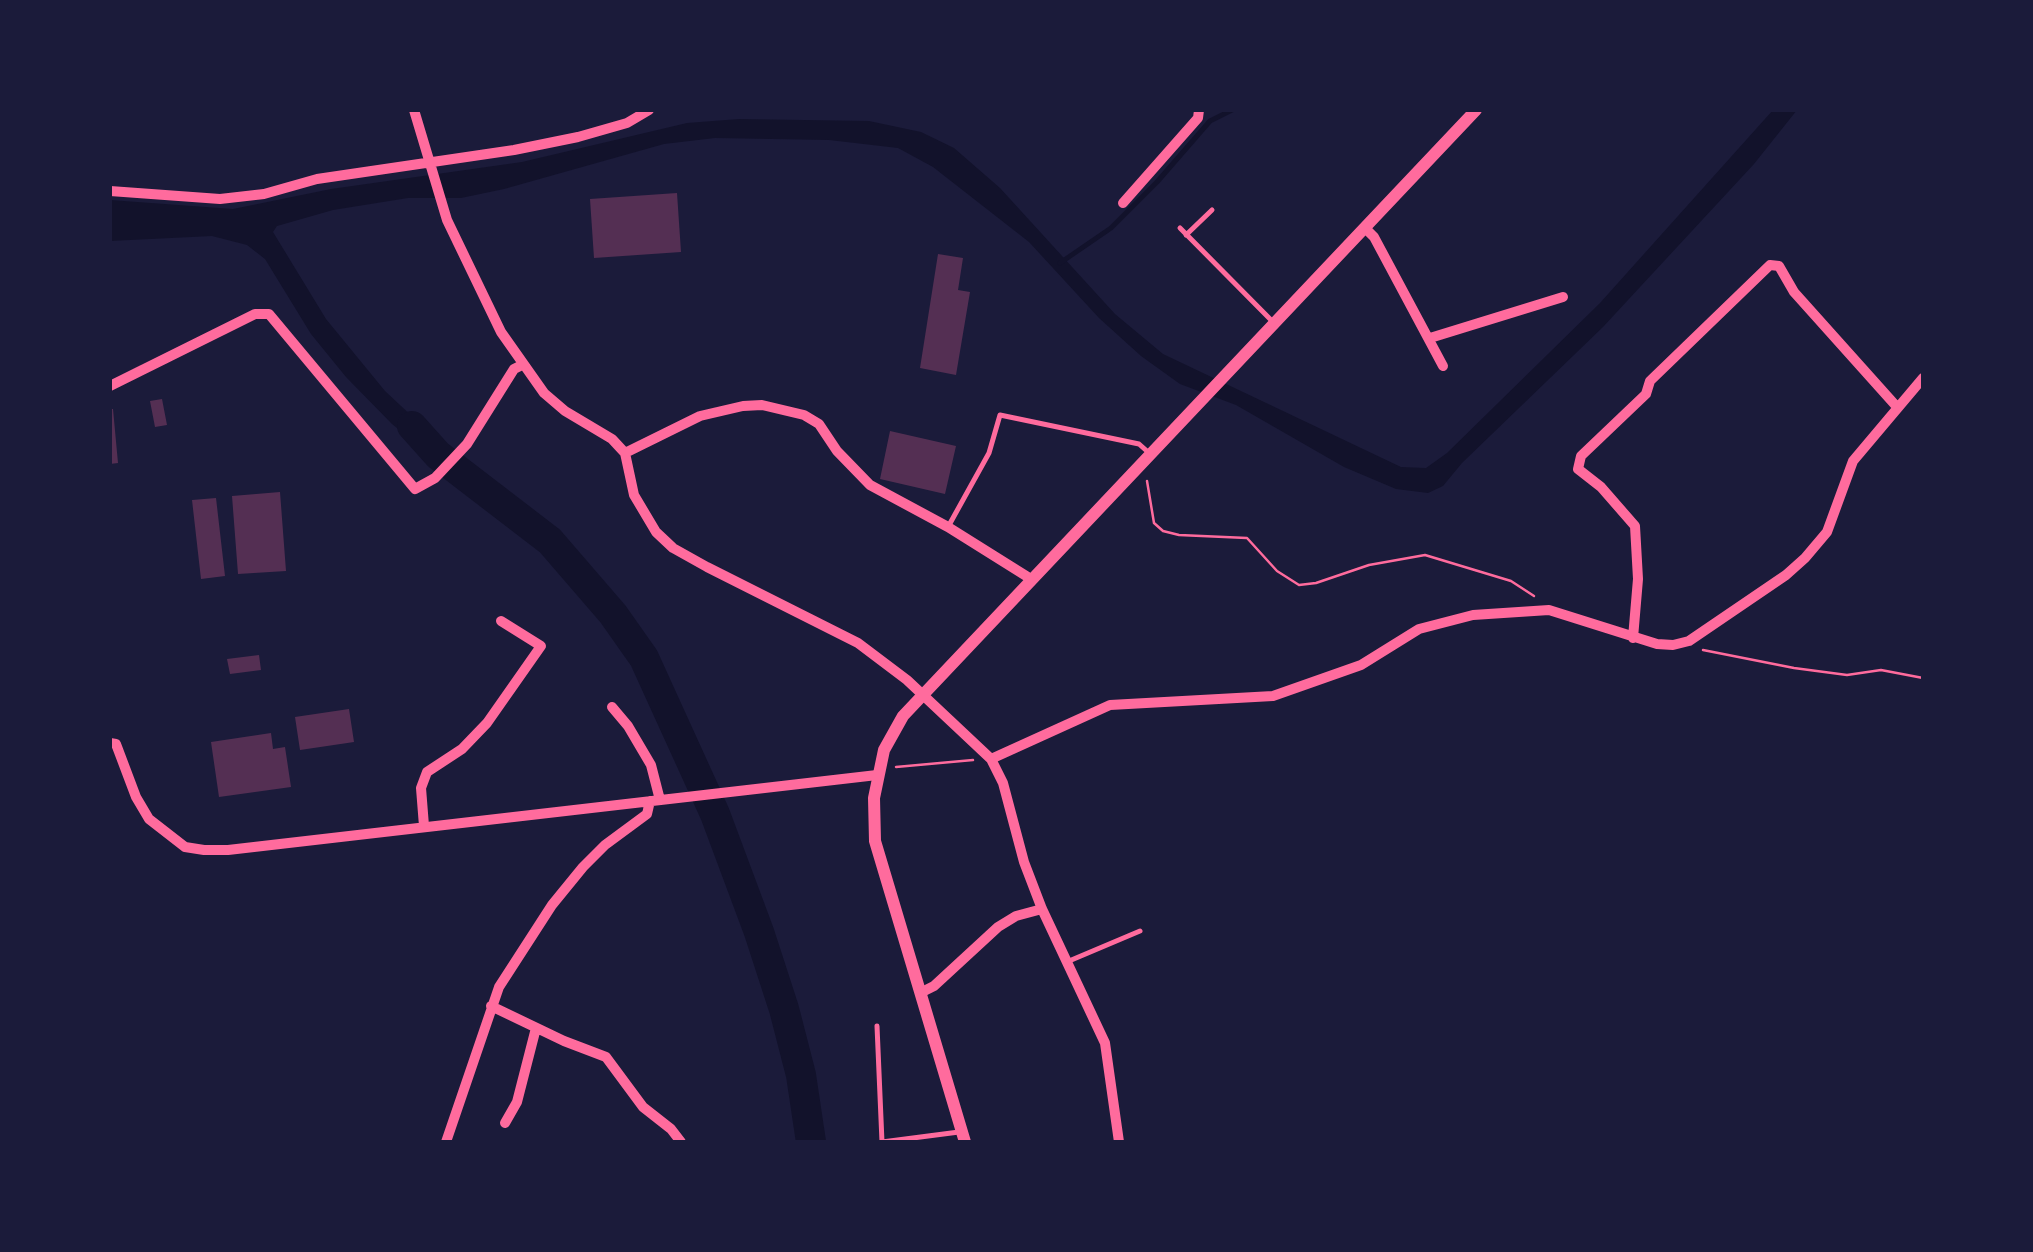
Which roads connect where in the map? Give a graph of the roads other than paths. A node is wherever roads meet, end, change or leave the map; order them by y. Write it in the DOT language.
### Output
graph roads {
  1 [pos="414,110"];
  2 [pos="649,110"];
  3 [pos="1199,110"];
  4 [pos="1476,110"];
  5 [pos="431,166"];
  6 [pos="110,190"];
  7 [pos="1123,203"];
  8 [pos="1212,210"];
  9 [pos="1180,228"];
  10 [pos="1365,228"];
  11 [pos="1186,235"];
  12 [pos="1563,297"];
  13 [pos="1274,324"];
  14 [pos="1430,338"];
  15 [pos="522,365"];
  16 [pos="1443,366"];
  17 [pos="1923,378"];
  18 [pos="110,386"];
  19 [pos="1897,407"];
  20 [pos="626,453"];
  21 [pos="1145,459"];
  22 [pos="948,527"];
  23 [pos="1031,580"];
  24 [pos="501,621"];
  25 [pos="1633,638"];
  26 [pos="923,695"];
  27 [pos="612,708"];
  28 [pos="110,743"];
  29 [pos="991,760"];
  30 [pos="877,775"];
  31 [pos="655,800"];
  32 [pos="424,826"];
  33 [pos="1042,909"];
  34 [pos="1140,931"];
  35 [pos="1066,962"];
  36 [pos="922,992"];
  37 [pos="491,1006"];
  38 [pos="876,1026"];
  39 [pos="536,1028"];
  40 [pos="505,1123"];
  41 [pos="963,1137"];
  42 [pos="446,1142"];
  43 [pos="681,1142"];
  44 [pos="1119,1142"];
  1 -- 5 [label="street"];
  2 -- 5 [label="street"];
  3 -- 7 [label="street"];
  4 -- 10 [label="street"];
  5 -- 6 [label="street"];
  5 -- 15 [label="street"];
  8 -- 11 [label="lane"];
  9 -- 11 [label="lane"];
  10 -- 13 [label="street"];
  10 -- 14 [label="street"];
  11 -- 13 [label="lane"];
  12 -- 14 [label="street"];
  13 -- 21 [label="street"];
  14 -- 16 [label="street"];
  15 -- 18 [label="street"];
  15 -- 20 [label="street"];
  17 -- 19 [label="street"];
  19 -- 25 [label="street"];
  19 -- 25 [label="street"];
  20 -- 22 [label="street"];
  20 -- 26 [label="street"];
  21 -- 22 [label="lane"];
  21 -- 23 [label="street"];
  22 -- 23 [label="street"];
  23 -- 26 [label="street"];
  24 -- 32 [label="street"];
  25 -- 29 [label="street"];
  26 -- 29 [label="street"];
  26 -- 30 [label="street"];
  27 -- 31 [label="street"];
  28 -- 32 [label="street"];
  29 -- 33 [label="street"];
  30 -- 31 [label="street"];
  30 -- 36 [label="street"];
  31 -- 32 [label="street"];
  31 -- 37 [label="street"];
  33 -- 35 [label="street"];
  33 -- 36 [label="street"];
  34 -- 35 [label="lane"];
  35 -- 44 [label="street"];
  36 -- 41 [label="street"];
  37 -- 39 [label="street"];
  37 -- 42 [label="street"];
  38 -- 41 [label="lane"];
  39 -- 40 [label="street"];
  39 -- 43 [label="street"];
}
